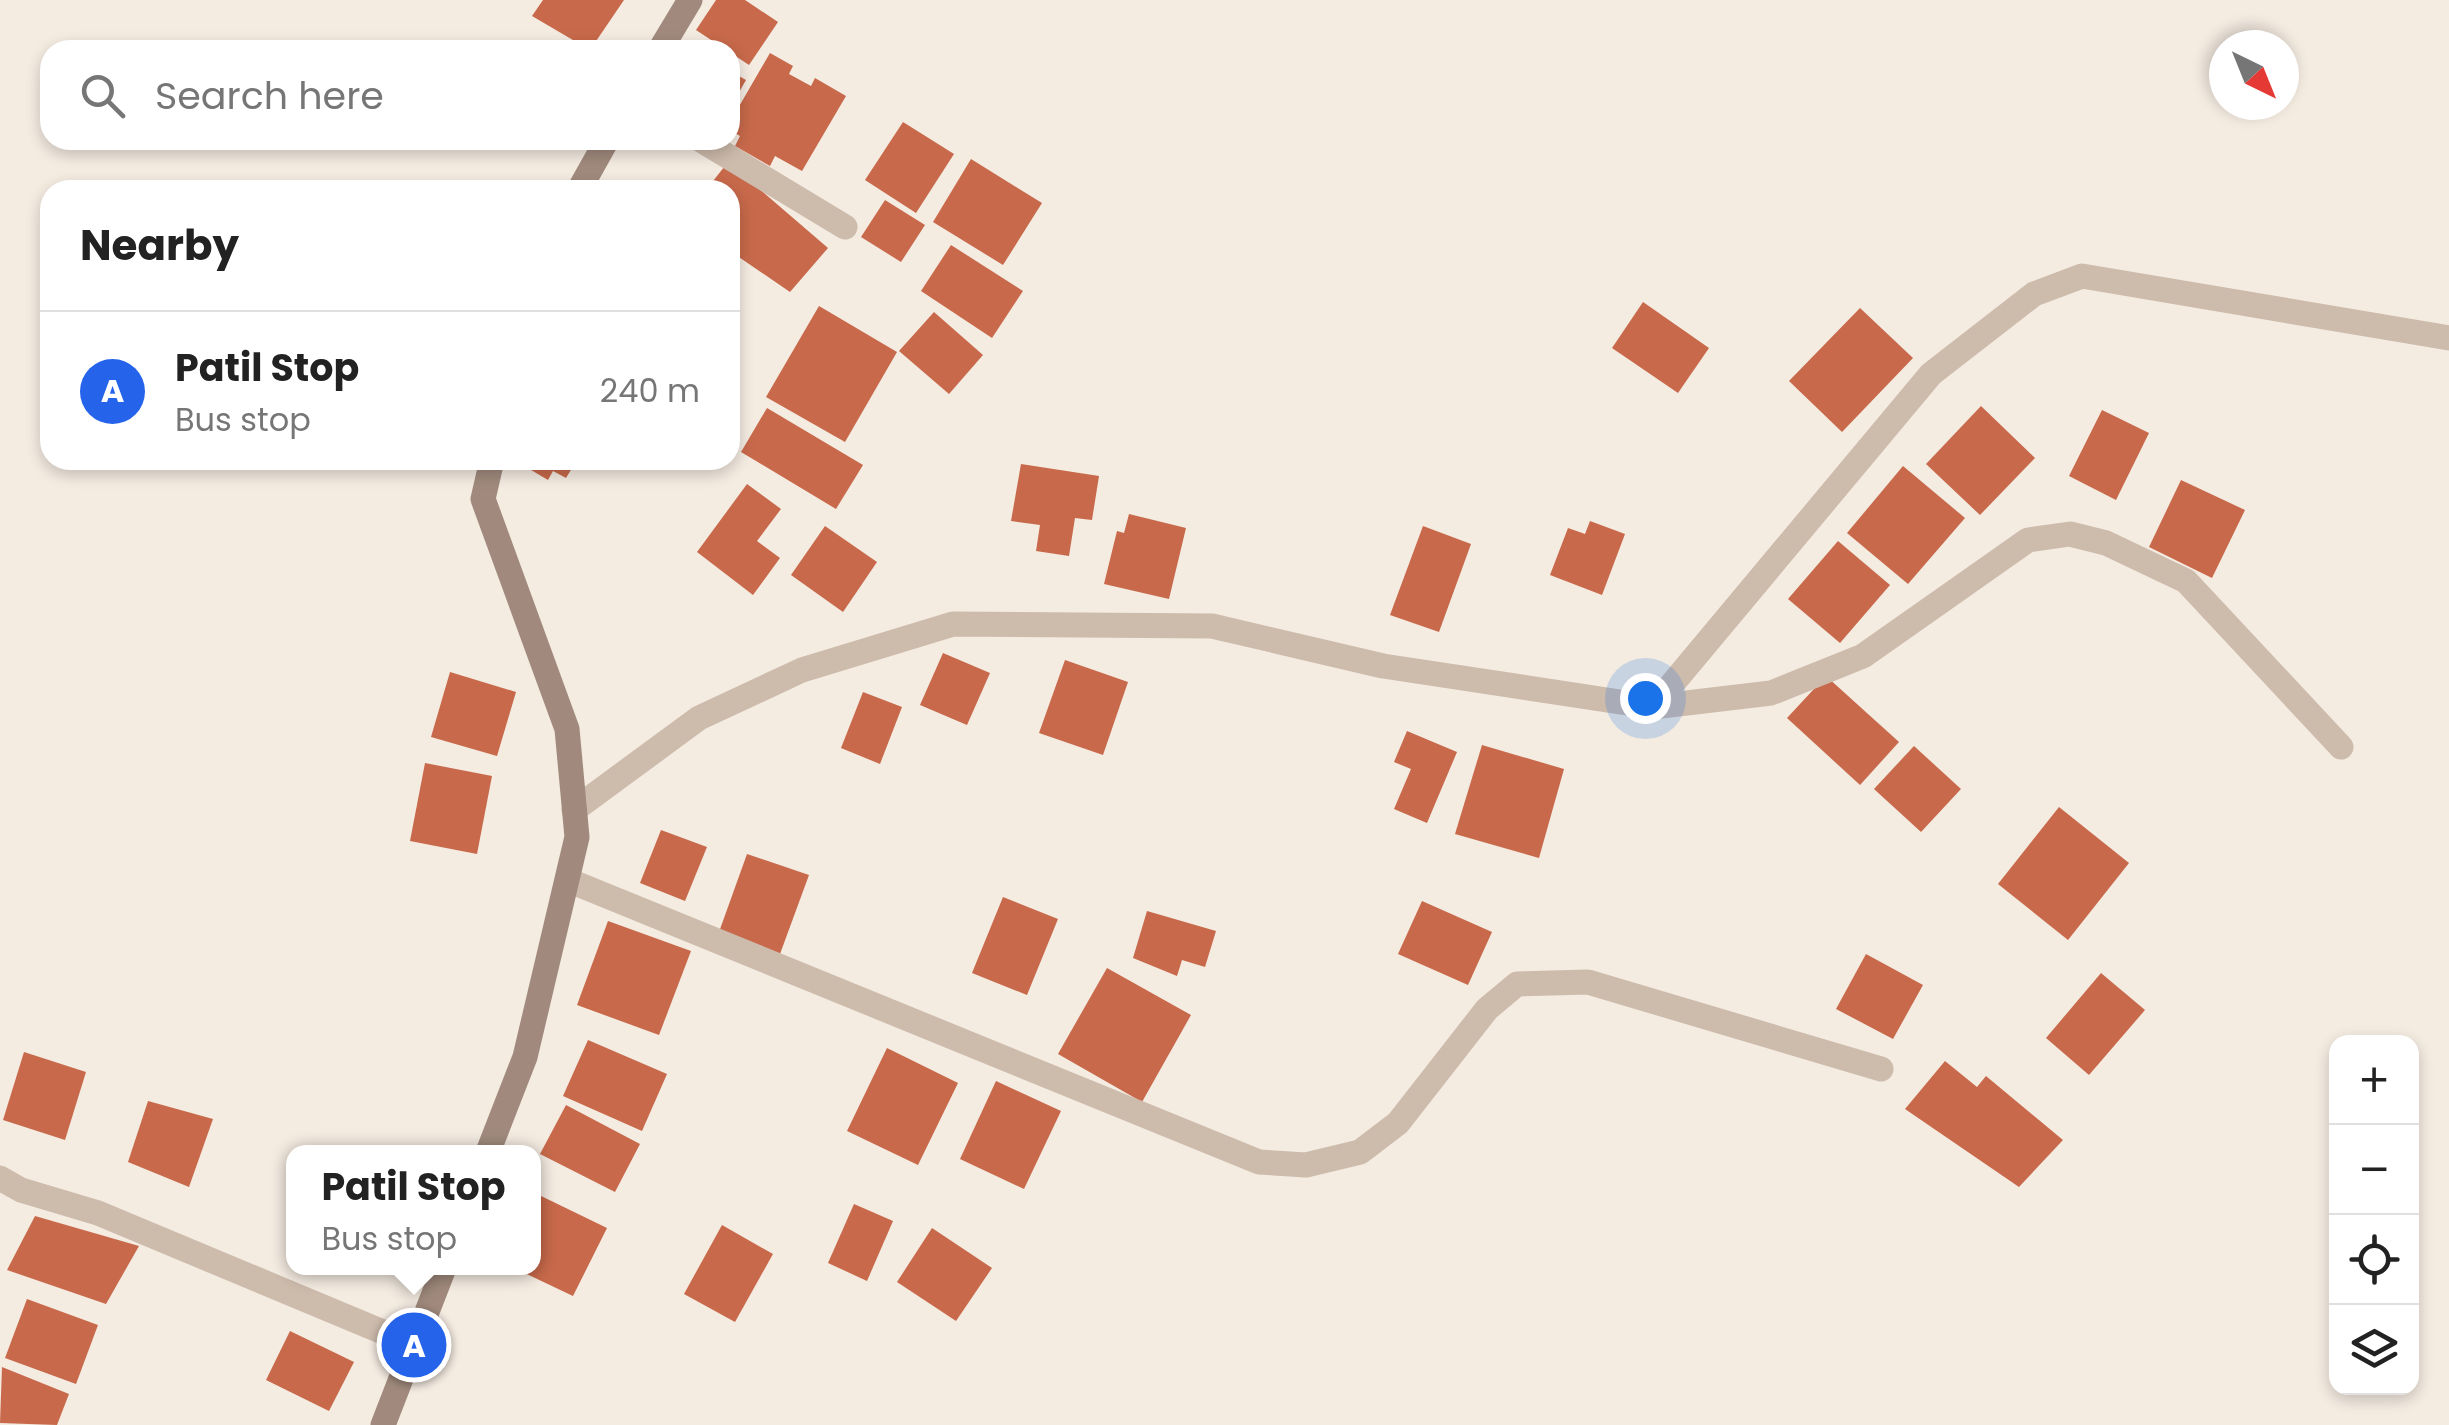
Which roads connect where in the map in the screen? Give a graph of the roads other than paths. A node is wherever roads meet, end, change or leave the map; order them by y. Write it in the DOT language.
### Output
graph roads {
  1 [pos="690,0"];
  2 [pos="666,40"];
  3 [pos="601,150"];
  4 [pos="718,150"];
  5 [pos="585,180"];
  6 [pos="845,227"];
  7 [pos="2449,338"];
  8 [pos="490,470"];
  9 [pos="1653,708"];
  10 [pos="2341,747"];
  11 [pos="574,810"];
  12 [pos="570,880"];
  13 [pos="1881,1069"];
  14 [pos="491,1145"];
  15 [pos="0,1178"];
  16 [pos="441,1275"];
  17 [pos="414,1345"];
  18 [pos="383,1425"];
  1 -- 2 [label="street"];
  3 -- 5 [label="street"];
  4 -- 6 [label="street"];
  7 -- 9 [label="street"];
  8 -- 11 [label="street"];
  9 -- 10 [label="street"];
  9 -- 11 [label="street"];
  11 -- 12 [label="street"];
  12 -- 13 [label="street"];
  12 -- 14 [label="street"];
  15 -- 17 [label="street"];
  16 -- 17 [label="street"];
  17 -- 18 [label="street"];
}
